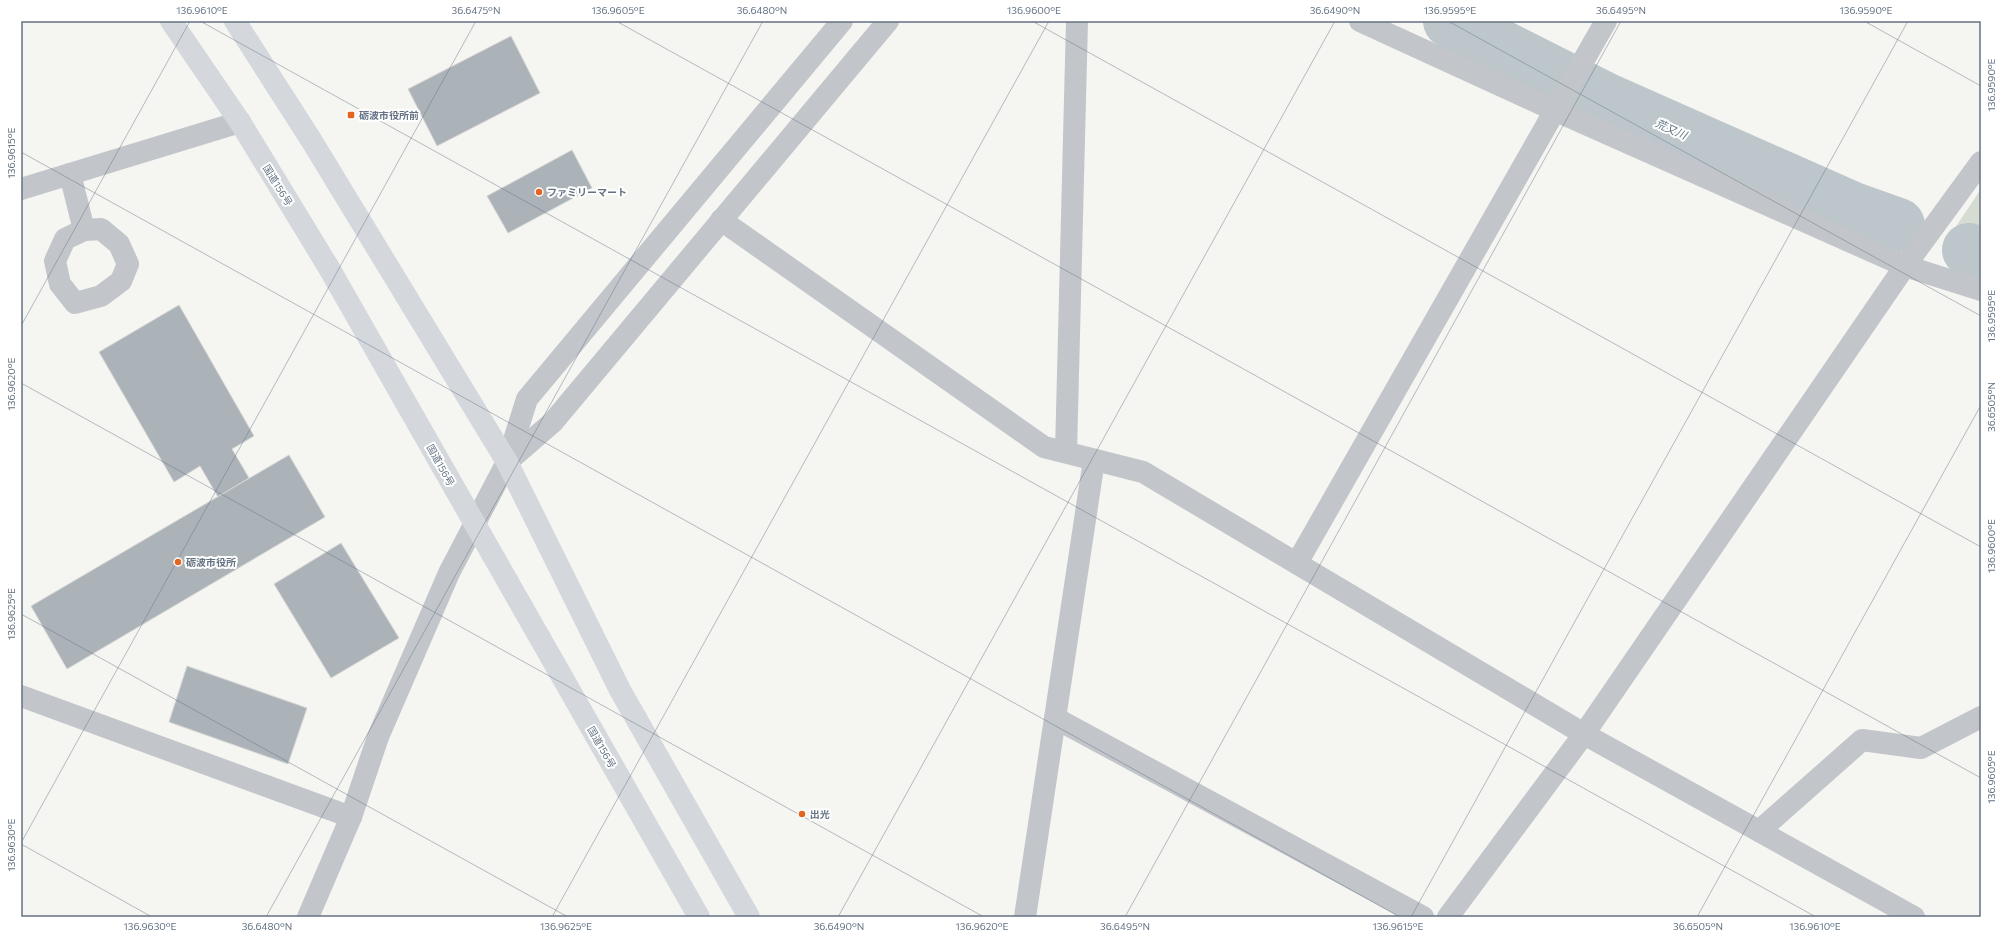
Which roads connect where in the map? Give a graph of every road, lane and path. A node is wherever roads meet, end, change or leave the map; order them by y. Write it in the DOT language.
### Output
graph roads {
  1 [pos="171,21"];
  2 [pos="235,21"];
  3 [pos="842,21"];
  4 [pos="888,21"];
  5 [pos="1078,21"];
  6 [pos="1360,21"];
  7 [pos="1606,21"];
  8 [pos="1554,110"];
  9 [pos="240,122"];
  10 [pos="1981,162"];
  11 [pos="70,174"];
  12 [pos="21,189"];
  13 [pos="721,220"];
  14 [pos="84,230"];
  15 [pos="1905,266"];
  16 [pos="1981,290"];
  17 [pos="1066,452"];
  18 [pos="1094,460"];
  19 [pos="507,462"];
  20 [pos="474,525"];
  21 [pos="1297,563"];
  22 [pos="21,696"];
  23 [pos="1981,717"];
  24 [pos="1055,718"];
  25 [pos="1584,734"];
  26 [pos="351,817"];
  27 [pos="1759,831"];
  28 [pos="308,917"];
  29 [pos="699,917"];
  30 [pos="749,917"];
  31 [pos="1025,917"];
  32 [pos="1423,917"];
  33 [pos="1448,917"];
  34 [pos="1914,917"];
  1 -- 9 [label="highway, 国道156号"];
  2 -- 19 [label="highway"];
  3 -- 19 [label="street"];
  4 -- 13 [label="street"];
  5 -- 17 [label="street"];
  6 -- 8 [label="street"];
  7 -- 8 [label="street"];
  8 -- 15 [label="street"];
  8 -- 21 [label="street"];
  9 -- 11 [label="street"];
  9 -- 20 [label="highway, 国道156号"];
  10 -- 15 [label="street"];
  11 -- 12 [label="street"];
  11 -- 14 [label="street"];
  13 -- 17 [label="street"];
  13 -- 19 [label="street"];
  15 -- 16 [label="street"];
  15 -- 25 [label="street"];
  17 -- 18 [label="street"];
  18 -- 21 [label="street"];
  18 -- 24 [label="street"];
  19 -- 20 [label="street"];
  19 -- 30 [label="highway"];
  20 -- 26 [label="street"];
  20 -- 29 [label="highway, 国道156号"];
  21 -- 25 [label="street"];
  22 -- 26 [label="street"];
  23 -- 27 [label="street"];
  24 -- 31 [label="street"];
  24 -- 32 [label="street"];
  25 -- 27 [label="street"];
  25 -- 33 [label="street"];
  26 -- 28 [label="street"];
  27 -- 34 [label="street"];
}
